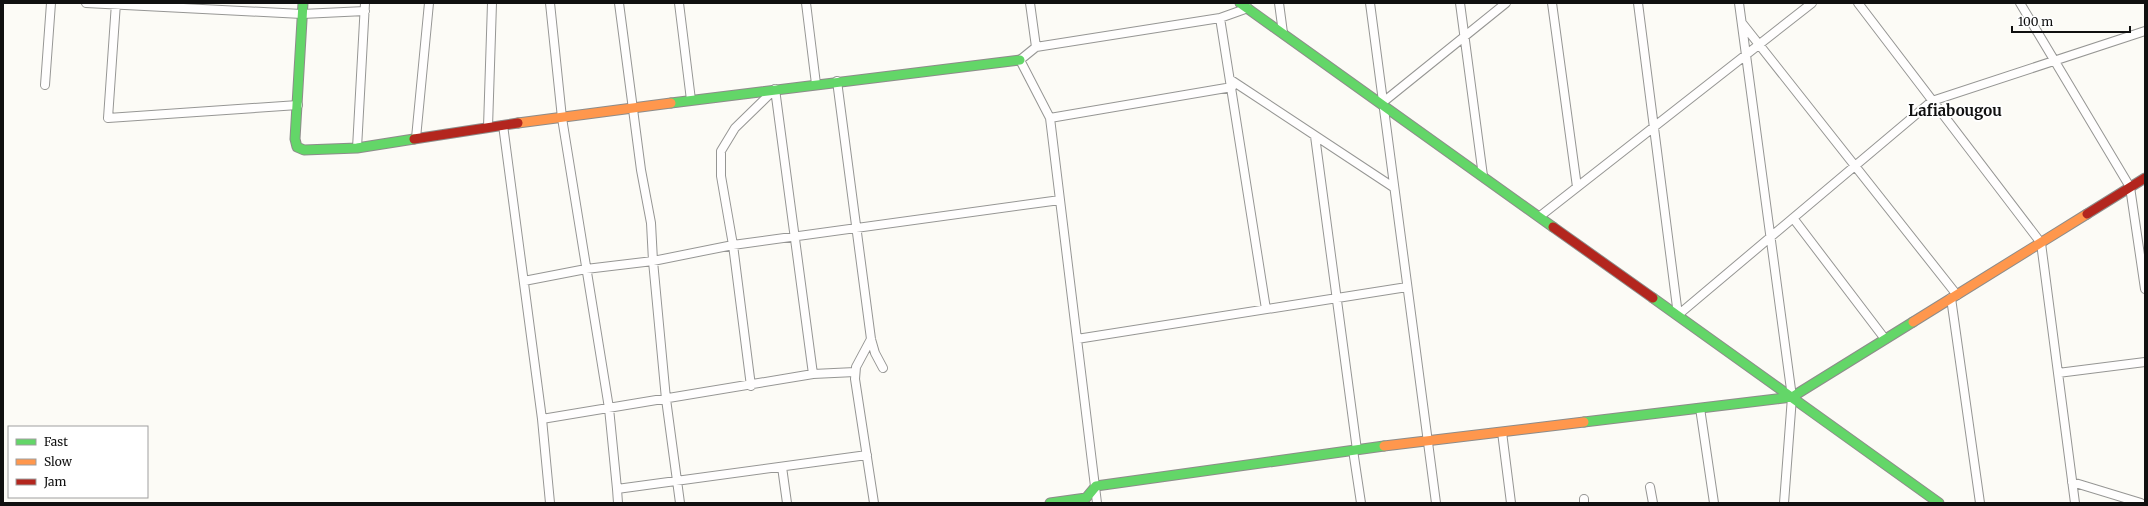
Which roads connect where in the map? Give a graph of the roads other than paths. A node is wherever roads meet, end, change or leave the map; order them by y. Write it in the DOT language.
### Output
graph roads {
  1 [pos="51,3"];
  2 [pos="86,3"];
  3 [pos="303,3"];
  4 [pos="429,3"];
  5 [pos="492,3"];
  6 [pos="550,3"];
  7 [pos="619,3"];
  8 [pos="678,3"];
  9 [pos="806,3"];
  10 [pos="1030,3"];
  11 [pos="1279,3"];
  12 [pos="1370,3"];
  13 [pos="1460,3"];
  14 [pos="1506,3"];
  15 [pos="1552,3"];
  16 [pos="1638,3"];
  17 [pos="1739,3"];
  18 [pos="1812,3"];
  19 [pos="1858,3"];
  20 [pos="2020,3"];
  21 [pos="116,4"];
  22 [pos="240,6"];
  23 [pos="1244,6"];
  24 [pos="365,7"];
  25 [pos="302,14"];
  26 [pos="1220,18"];
  27 [pos="1742,22"];
  28 [pos="2145,31"];
  29 [pos="1283,33"];
  30 [pos="1464,37"];
  31 [pos="1760,44"];
  32 [pos="1036,47"];
  33 [pos="1746,54"];
  34 [pos="1020,60"];
  35 [pos="2054,60"];
  36 [pos="837,81"];
  37 [pos="1231,83"];
  38 [pos="816,84"];
  39 [pos="45,85"];
  40 [pos="775,89"];
  41 [pos="691,100"];
  42 [pos="1932,101"];
  43 [pos="1382,104"];
  44 [pos="298,105"];
  45 [pos="632,108"];
  46 [pos="562,118"];
  47 [pos="1050,118"];
  48 [pos="503,125"];
  49 [pos="488,127"];
  50 [pos="1654,127"];
  51 [pos="1315,136"];
  52 [pos="416,138"];
  53 [pos="357,148"];
  54 [pos="1855,166"];
  55 [pos="1483,176"];
  56 [pos="2145,178"];
  57 [pos="1577,187"];
  58 [pos="2130,187"];
  59 [pos="1393,188"];
  60 [pos="1060,200"];
  61 [pos="1540,217"];
  62 [pos="1793,218"];
  63 [pos="855,228"];
  64 [pos="794,237"];
  65 [pos="1771,237"];
  66 [pos="2041,243"];
  67 [pos="733,245"];
  68 [pos="653,261"];
  69 [pos="586,269"];
  70 [pos="524,281"];
  71 [pos="1406,287"];
  72 [pos="2145,289"];
  73 [pos="1954,296"];
  74 [pos="1337,298"];
  75 [pos="1266,309"];
  76 [pos="1678,315"];
  77 [pos="1077,339"];
  78 [pos="1885,339"];
  79 [pos="871,340"];
  80 [pos="2145,362"];
  81 [pos="883,368"];
  82 [pos="855,372"];
  83 [pos="2058,373"];
  84 [pos="813,374"];
  85 [pos="751,386"];
  86 [pos="1792,397"];
  87 [pos="666,399"];
  88 [pos="609,408"];
  89 [pos="1700,408"];
  90 [pos="542,420"];
  91 [pos="1502,432"];
  92 [pos="1427,441"];
  93 [pos="1355,450"];
  94 [pos="867,455"];
  95 [pos="782,467"];
  96 [pos="677,481"];
  97 [pos="2072,482"];
  98 [pos="1096,486"];
  99 [pos="1650,487"];
  100 [pos="617,489"];
  101 [pos="1936,502"];
  102 [pos="550,503"];
  103 [pos="618,503"];
  104 [pos="680,503"];
  105 [pos="787,503"];
  106 [pos="874,503"];
  107 [pos="1050,503"];
  108 [pos="1097,503"];
  109 [pos="1361,503"];
  110 [pos="1436,503"];
  111 [pos="1511,503"];
  112 [pos="1653,503"];
  113 [pos="1714,503"];
  114 [pos="1784,503"];
  115 [pos="1980,503"];
  116 [pos="2075,503"];
  117 [pos="2141,503"];
  1 -- 39 [label="street"];
  2 -- 21 [label="street"];
  3 -- 25 [label="street"];
  4 -- 52 [label="street"];
  5 -- 49 [label="street"];
  6 -- 46 [label="street"];
  7 -- 45 [label="street"];
  8 -- 41 [label="street"];
  9 -- 38 [label="street"];
  10 -- 32 [label="street"];
  11 -- 29 [label="street"];
  12 -- 43 [label="street"];
  13 -- 30 [label="street"];
  14 -- 30 [label="street"];
  15 -- 57 [label="street"];
  16 -- 50 [label="street"];
  17 -- 27 [label="street"];
  18 -- 31 [label="street"];
  19 -- 42 [label="street"];
  20 -- 35 [label="street"];
  21 -- 22 [label="street"];
  21 -- 44 [label="street"];
  22 -- 25 [label="street"];
  23 -- 26 [label="street"];
  23 -- 29 [label="street"];
  24 -- 25 [label="street"];
  24 -- 53 [label="street"];
  25 -- 44 [label="street"];
  26 -- 32 [label="street"];
  26 -- 37 [label="street"];
  27 -- 31 [label="street"];
  27 -- 33 [label="street"];
  28 -- 35 [label="street"];
  29 -- 43 [label="street"];
  30 -- 43 [label="street"];
  30 -- 55 [label="street"];
  31 -- 33 [label="street"];
  31 -- 54 [label="street"];
  32 -- 34 [label="street"];
  33 -- 50 [label="street"];
  33 -- 65 [label="street"];
  34 -- 36 [label="street"];
  34 -- 47 [label="street"];
  35 -- 42 [label="street"];
  35 -- 58 [label="street"];
  36 -- 38 [label="street"];
  36 -- 63 [label="street"];
  37 -- 47 [label="street"];
  37 -- 51 [label="street"];
  37 -- 75 [label="street"];
  38 -- 40 [label="street"];
  40 -- 41 [label="street"];
  40 -- 64 [label="street"];
  40 -- 67 [label="street"];
  41 -- 45 [label="street"];
  42 -- 54 [label="street"];
  42 -- 66 [label="street"];
  43 -- 55 [label="street"];
  43 -- 59 [label="street"];
  44 -- 53 [label="street"];
  45 -- 46 [label="street"];
  45 -- 68 [label="street"];
  46 -- 48 [label="street"];
  46 -- 69 [label="street"];
  47 -- 60 [label="street"];
  48 -- 49 [label="street"];
  48 -- 70 [label="street"];
  49 -- 52 [label="street"];
  50 -- 57 [label="street"];
  50 -- 76 [label="street"];
  51 -- 59 [label="street"];
  51 -- 74 [label="street"];
  52 -- 53 [label="street"];
  54 -- 62 [label="street"];
  54 -- 73 [label="street"];
  55 -- 61 [label="street"];
  56 -- 58 [label="street"];
  57 -- 61 [label="street"];
  58 -- 66 [label="street"];
  58 -- 72 [label="street"];
  59 -- 71 [label="street"];
  60 -- 63 [label="street"];
  60 -- 77 [label="street"];
  61 -- 76 [label="street"];
  62 -- 65 [label="street"];
  62 -- 78 [label="street"];
  63 -- 64 [label="street"];
  63 -- 79 [label="street"];
  64 -- 67 [label="street"];
  64 -- 84 [label="street"];
  65 -- 76 [label="street"];
  65 -- 86 [label="street"];
  66 -- 73 [label="street"];
  66 -- 83 [label="street"];
  67 -- 68 [label="street"];
  67 -- 85 [label="street"];
  68 -- 69 [label="street"];
  68 -- 87 [label="street"];
  69 -- 70 [label="street"];
  69 -- 88 [label="street"];
  70 -- 90 [label="street"];
  71 -- 74 [label="street"];
  71 -- 92 [label="street"];
  73 -- 78 [label="street"];
  73 -- 115 [label="street"];
  74 -- 75 [label="street"];
  74 -- 93 [label="street"];
  75 -- 77 [label="street"];
  76 -- 86 [label="street"];
  77 -- 98 [label="street"];
  78 -- 86 [label="street"];
  79 -- 81 [label="street"];
  79 -- 82 [label="street"];
  80 -- 83 [label="street"];
  82 -- 84 [label="street"];
  82 -- 94 [label="street"];
  83 -- 97 [label="street"];
  84 -- 85 [label="street"];
  85 -- 87 [label="street"];
  86 -- 89 [label="street"];
  86 -- 101 [label="street"];
  86 -- 114 [label="street"];
  87 -- 88 [label="street"];
  87 -- 96 [label="street"];
  88 -- 90 [label="street"];
  88 -- 100 [label="street"];
  89 -- 91 [label="street"];
  89 -- 113 [label="street"];
  90 -- 102 [label="street"];
  91 -- 92 [label="street"];
  91 -- 111 [label="street"];
  92 -- 93 [label="street"];
  92 -- 110 [label="street"];
  93 -- 98 [label="street"];
  93 -- 109 [label="street"];
  94 -- 95 [label="street"];
  94 -- 106 [label="street"];
  95 -- 96 [label="street"];
  95 -- 105 [label="street"];
  96 -- 100 [label="street"];
  96 -- 104 [label="street"];
  97 -- 116 [label="street"];
  97 -- 117 [label="street"];
  98 -- 107 [label="street"];
  98 -- 108 [label="street"];
  99 -- 112 [label="street"];
  100 -- 103 [label="street"];
}
